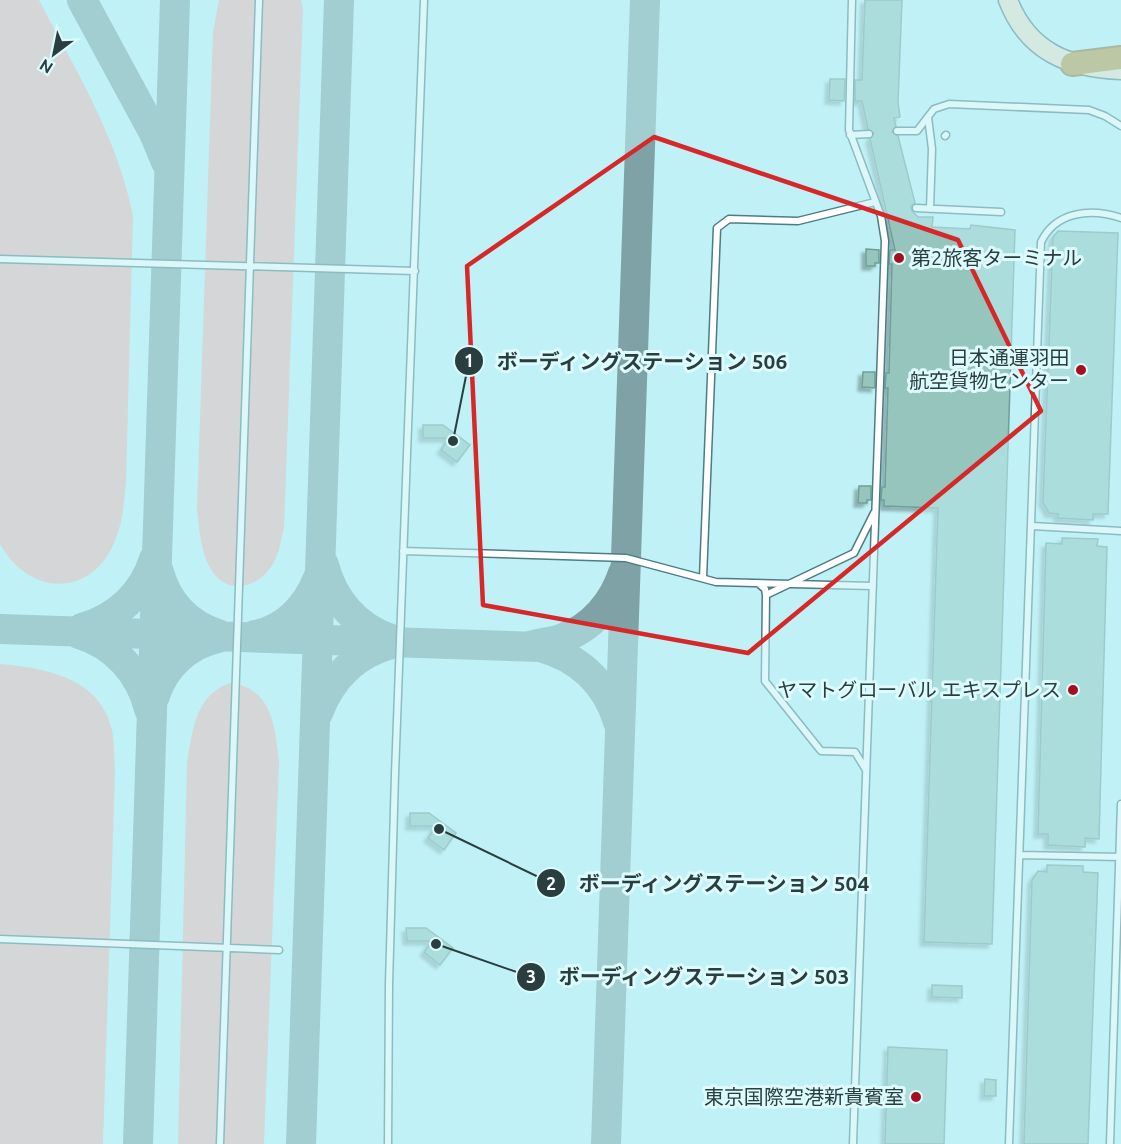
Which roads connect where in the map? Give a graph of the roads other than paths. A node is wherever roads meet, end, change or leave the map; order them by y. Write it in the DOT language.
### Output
graph roads {
  1 [pos="260,0"];
  2 [pos="424,0"];
  3 [pos="852,0"];
  4 [pos="1008,0"];
  5 [pos="1121,58"];
  6 [pos="1072,64"];
  7 [pos="1121,70"];
  8 [pos="928,117"];
  9 [pos="1121,126"];
  10 [pos="897,131"];
  11 [pos="869,134"];
  12 [pos="850,135"];
  13 [pos="875,202"];
  14 [pos="916,208"];
  15 [pos="930,209"];
  16 [pos="1001,212"];
  17 [pos="1121,218"];
  18 [pos="0,259"];
  19 [pos="251,266"];
  20 [pos="415,271"];
  21 [pos="876,507"];
  22 [pos="1032,526"];
  23 [pos="1121,531"];
  24 [pos="403,551"];
  25 [pos="703,578"];
  26 [pos="759,583"];
  27 [pos="790,584"];
  28 [pos="873,586"];
  29 [pos="766,595"];
  30 [pos="867,770"];
  31 [pos="1121,804"];
  32 [pos="1020,855"];
  33 [pos="1120,857"];
  34 [pos="0,939"];
  35 [pos="227,948"];
  36 [pos="279,950"];
  37 [pos="220,1144"];
  38 [pos="388,1144"];
  39 [pos="853,1144"];
  40 [pos="1009,1144"];
  41 [pos="1110,1144"];
  1 -- 19 [label="lane"];
  2 -- 20 [label="lane"];
  3 -- 12 [label="lane"];
  4 -- 6 [label="street"];
  5 -- 6 [label="highway"];
  6 -- 7 [label="street"];
  8 -- 9 [label="lane"];
  8 -- 10 [label="lane"];
  8 -- 15 [label="lane"];
  11 -- 12 [label="lane"];
  12 -- 13 [label="lane"];
  13 -- 21 [label="lane"];
  13 -- 25 [label="lane"];
  14 -- 15 [label="lane"];
  15 -- 16 [label="lane"];
  17 -- 22 [label="lane"];
  18 -- 19 [label="lane"];
  19 -- 20 [label="lane"];
  19 -- 35 [label="lane"];
  20 -- 24 [label="lane"];
  21 -- 27 [label="lane"];
  21 -- 28 [label="lane"];
  22 -- 23 [label="lane"];
  22 -- 32 [label="lane"];
  24 -- 25 [label="lane"];
  24 -- 38 [label="lane"];
  25 -- 26 [label="lane"];
  26 -- 27 [label="lane"];
  26 -- 29 [label="lane"];
  27 -- 28 [label="lane"];
  27 -- 29 [label="lane"];
  28 -- 30 [label="lane"];
  29 -- 30 [label="lane"];
  30 -- 39 [label="lane"];
  31 -- 33 [label="lane"];
  32 -- 33 [label="lane"];
  32 -- 40 [label="lane"];
  33 -- 41 [label="lane"];
  34 -- 35 [label="lane"];
  35 -- 36 [label="lane"];
  35 -- 37 [label="lane"];
}
